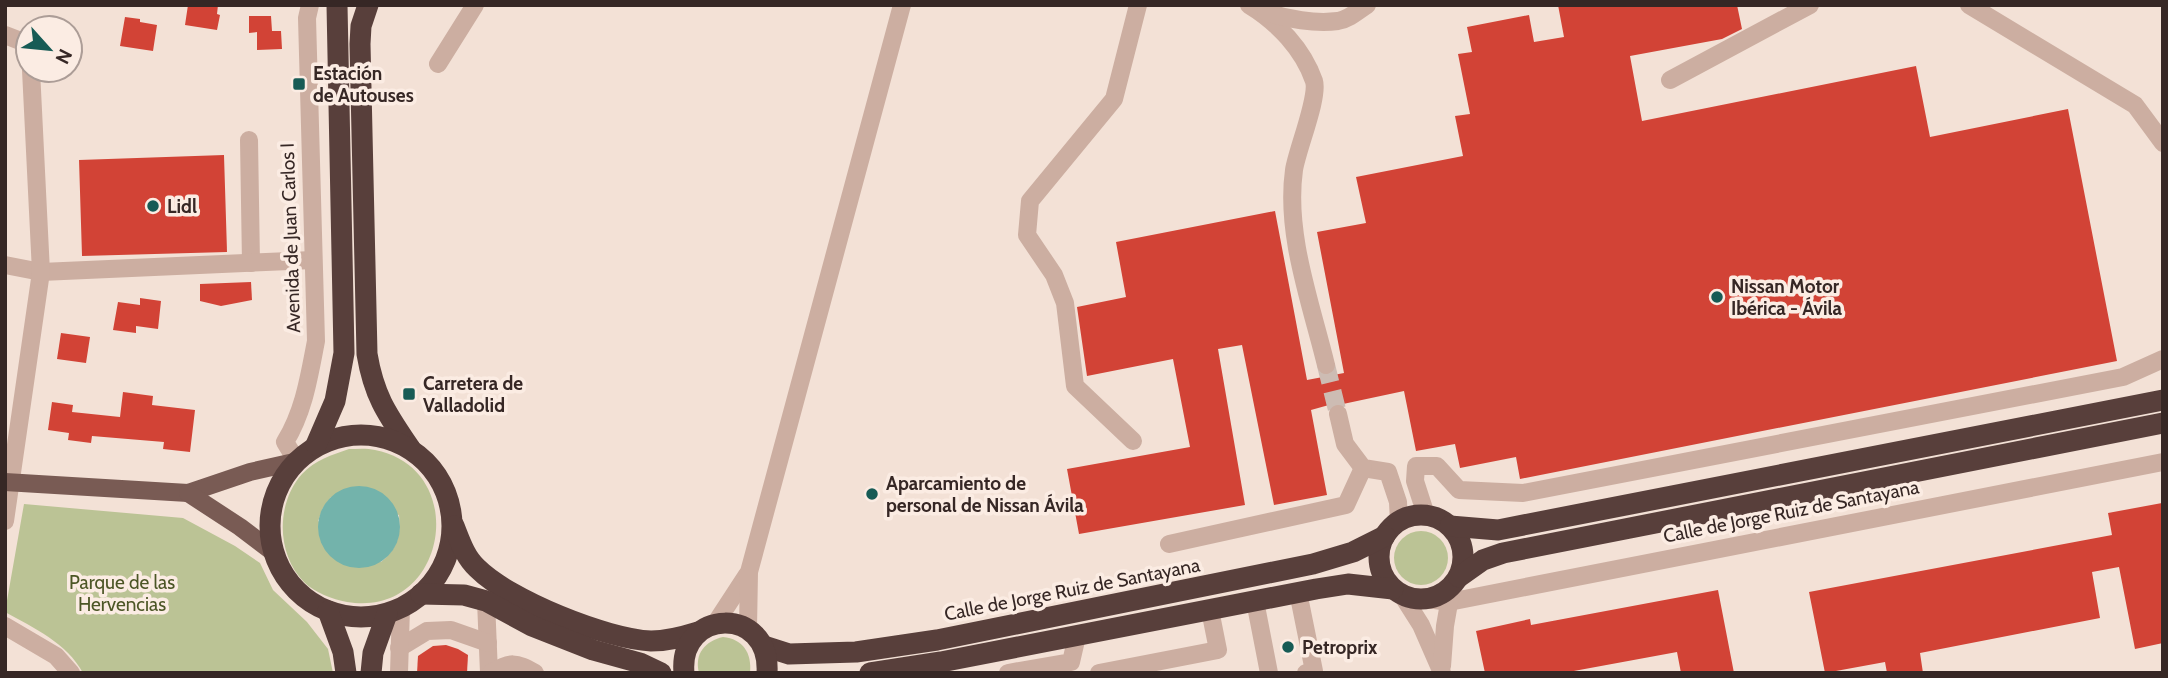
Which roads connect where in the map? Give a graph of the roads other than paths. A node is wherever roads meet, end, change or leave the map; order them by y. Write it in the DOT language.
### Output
graph roads {
  1 [pos="310,5"];
  2 [pos="337,5"];
  3 [pos="368,5"];
  4 [pos="475,5"];
  5 [pos="902,5"];
  6 [pos="1138,5"];
  7 [pos="1249,5"];
  8 [pos="1367,5"];
  9 [pos="1811,5"];
  10 [pos="1969,5"];
  11 [pos="438,64"];
  12 [pos="1670,80"];
  13 [pos="32,84"];
  14 [pos="249,140"];
  15 [pos="2163,144"];
  16 [pos="313,260"];
  17 [pos="251,263"];
  18 [pos="5,265"];
  19 [pos="41,272"];
  20 [pos="2163,359"];
  21 [pos="1326,365"];
  22 [pos="2163,400"];
  23 [pos="1338,414"];
  24 [pos="2163,423"];
  25 [pos="1133,441"];
  26 [pos="316,445"];
  27 [pos="410,448"];
  28 [pos="295,461"];
  29 [pos="2163,462"];
  30 [pos="1363,468"];
  31 [pos="8,483"];
  32 [pos="188,493"];
  33 [pos="1426,515"];
  34 [pos="5,521"];
  35 [pos="452,522"];
  36 [pos="1450,526"];
  37 [pos="1392,529"];
  38 [pos="1169,544"];
  39 [pos="273,552"];
  40 [pos="749,572"];
  41 [pos="1447,591"];
  42 [pos="1298,592"];
  43 [pos="1398,592"];
  44 [pos="421,594"];
  45 [pos="486,601"];
  46 [pos="1255,601"];
  47 [pos="1210,610"];
  48 [pos="328,611"];
  49 [pos="394,611"];
  50 [pos="5,626"];
  51 [pos="707,628"];
  52 [pos="748,628"];
  53 [pos="1077,635"];
  54 [pos="488,643"];
  55 [pos="764,646"];
  56 [pos="399,648"];
  57 [pos="1071,662"];
  58 [pos="1442,671"];
  59 [pos="71,673"];
  60 [pos="346,673"];
  61 [pos="371,673"];
  62 [pos="398,673"];
  63 [pos="490,673"];
  64 [pos="536,673"];
  65 [pos="661,673"];
  66 [pos="684,673"];
  67 [pos="767,673"];
  68 [pos="870,673"];
  69 [pos="1008,673"];
  70 [pos="1098,673"];
  71 [pos="1269,673"];
  72 [pos="1306,673"];
  1 -- 16 [label="street, Avenida de Juan Carlos I"];
  2 -- 26 [label="highway"];
  3 -- 27 [label="highway"];
  4 -- 11 [label="street"];
  5 -- 40 [label="street"];
  6 -- 25 [label="street"];
  7 -- 8 [label="street"];
  7 -- 21 [label="street"];
  9 -- 12 [label="street"];
  10 -- 15 [label="street"];
  13 -- 19 [label="street"];
  14 -- 17 [label="street"];
  16 -- 17 [label="street"];
  16 -- 28 [label="street, Avenida de Juan Carlos I"];
  17 -- 19 [label="street"];
  18 -- 19 [label="street"];
  19 -- 31 [label="street"];
  20 -- 33 [label="street"];
  22 -- 36 [label="highway, Calle de Jorge Ruiz de Santayana"];
  23 -- 30 [label="street"];
  24 -- 41 [label="highway, Calle de Jorge Ruiz de Santayana"];
  26 -- 27 [label="highway"];
  26 -- 28 [label="highway"];
  27 -- 35 [label="highway"];
  28 -- 32 [label="main road"];
  28 -- 39 [label="highway"];
  29 -- 41 [label="street, Calle de Jorge Ruiz de Santayana"];
  30 -- 37 [label="street"];
  30 -- 38 [label="street"];
  31 -- 32 [label="main road"];
  31 -- 34 [label="street"];
  32 -- 39 [label="main road"];
  33 -- 36 [label="highway, Calle de Jorge Ruiz de Santayana"];
  33 -- 37 [label="highway, Calle de Jorge Ruiz de Santayana"];
  35 -- 44 [label="highway"];
  35 -- 51 [label="highway"];
  36 -- 41 [label="highway"];
  37 -- 43 [label="highway"];
  37 -- 55 [label="highway, Calle de Jorge Ruiz de Santayana"];
  39 -- 48 [label="highway"];
  40 -- 51 [label="street"];
  40 -- 52 [label="street"];
  41 -- 43 [label="highway, Calle de Jorge Ruiz de Santayana"];
  41 -- 58 [label="street"];
  42 -- 43 [label="highway, Calle de Jorge Ruiz de Santayana"];
  42 -- 46 [label="highway, Calle de Jorge Ruiz de Santayana"];
  42 -- 72 [label="street"];
  43 -- 58 [label="street"];
  44 -- 45 [label="highway"];
  44 -- 49 [label="highway"];
  45 -- 54 [label="street"];
  45 -- 65 [label="highway"];
  46 -- 47 [label="highway, Calle de Jorge Ruiz de Santayana"];
  46 -- 71 [label="street"];
  47 -- 53 [label="highway, Calle de Jorge Ruiz de Santayana"];
  47 -- 70 [label="street"];
  48 -- 49 [label="highway"];
  48 -- 60 [label="highway"];
  49 -- 56 [label="street"];
  49 -- 61 [label="highway"];
  50 -- 59 [label="street"];
  51 -- 52 [label="highway"];
  51 -- 66 [label="highway"];
  52 -- 55 [label="highway"];
  53 -- 57 [label="street"];
  53 -- 68 [label="highway, Calle de Jorge Ruiz de Santayana"];
  54 -- 56 [label="street"];
  54 -- 63 [label="street"];
  55 -- 67 [label="highway"];
  56 -- 62 [label="street"];
  57 -- 69 [label="street"];
  57 -- 70 [label="street"];
  63 -- 64 [label="street"];
}
